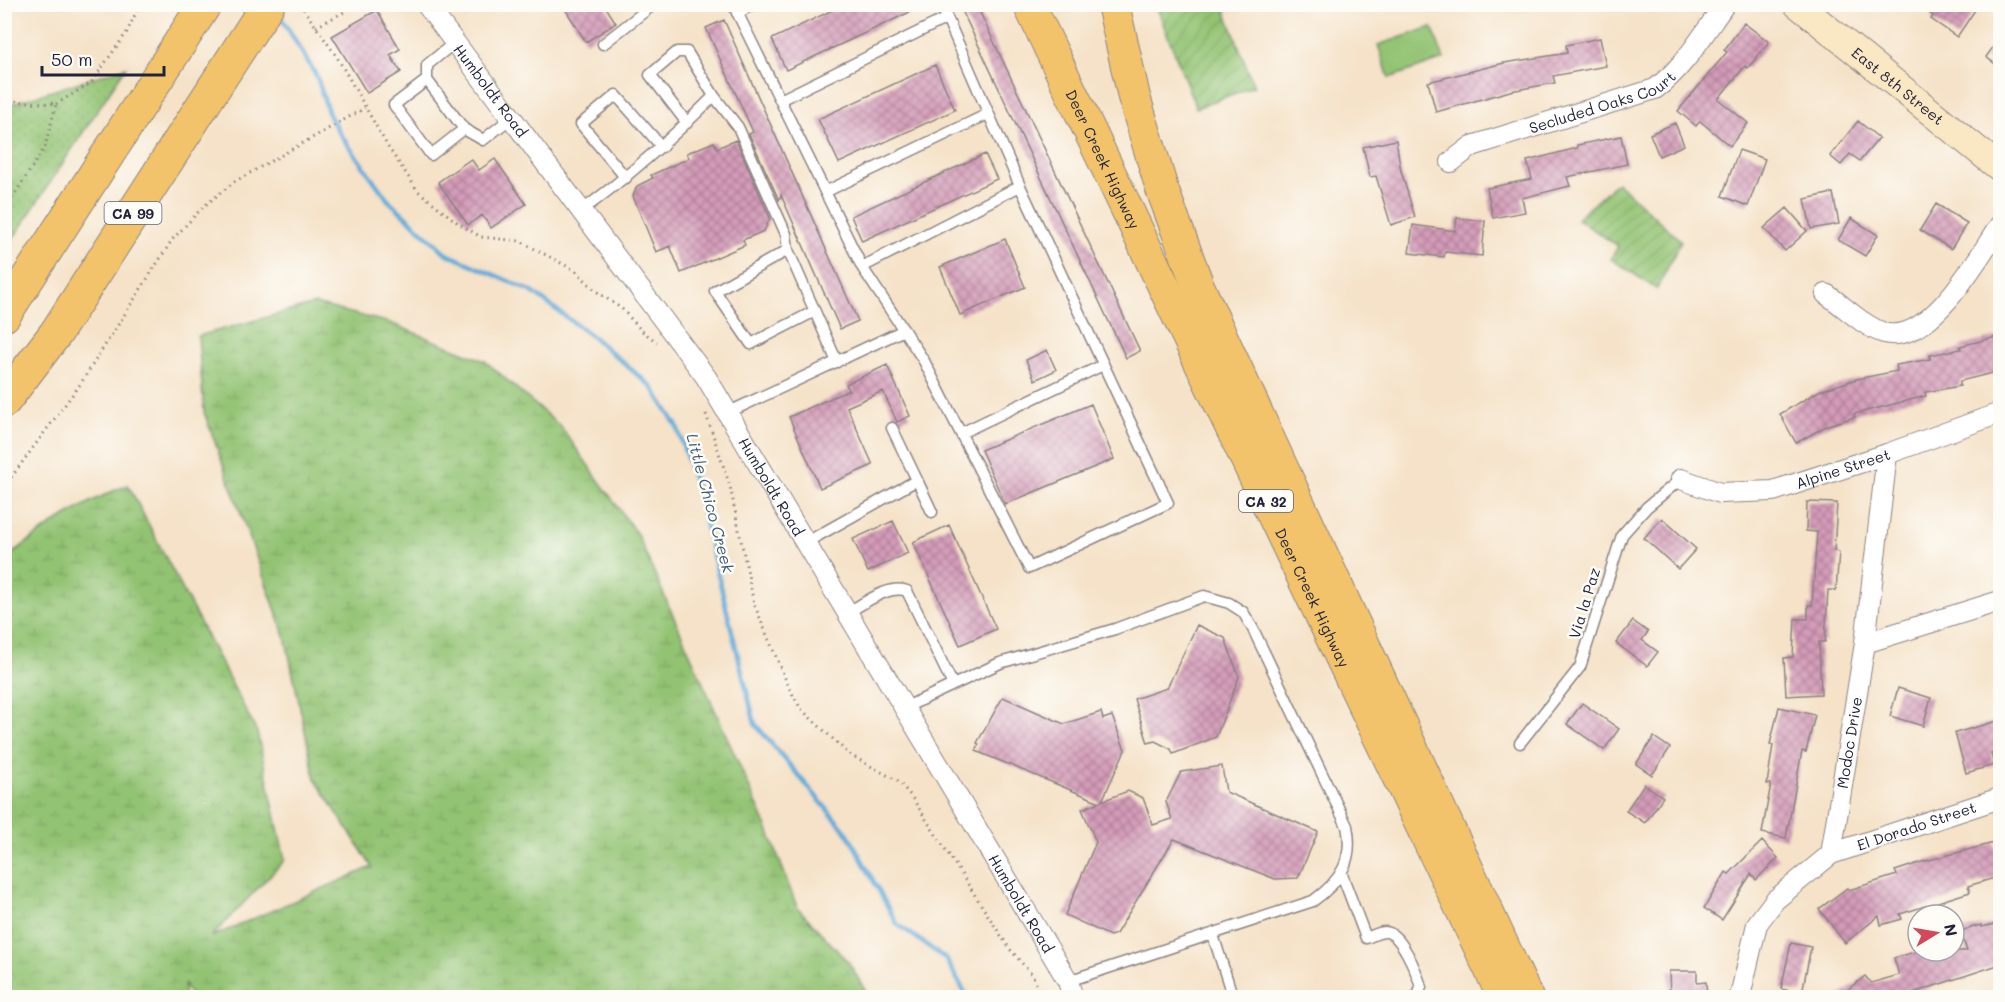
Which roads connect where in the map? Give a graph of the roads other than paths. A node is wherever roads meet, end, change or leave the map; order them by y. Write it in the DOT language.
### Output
graph roads {
  1 [pos="205,4"];
  2 [pos="426,4"];
  3 [pos="654,4"];
  4 [pos="754,4"];
  5 [pos="941,4"];
  6 [pos="1029,4"];
  7 [pos="1113,4"];
  8 [pos="1725,4"];
  9 [pos="1797,4"];
  10 [pos="735,9"];
  11 [pos="263,13"];
  12 [pos="947,18"];
  13 [pos="454,43"];
  14 [pos="603,44"];
  15 [pos="427,80"];
  16 [pos="714,96"];
  17 [pos="780,100"];
  18 [pos="988,114"];
  19 [pos="511,118"];
  20 [pos="687,123"];
  21 [pos="464,129"];
  22 [pos="662,147"];
  23 [pos="1451,162"];
  24 [pos="2001,168"];
  25 [pos="626,178"];
  26 [pos="1020,186"];
  27 [pos="825,192"];
  28 [pos="581,211"];
  29 [pos="2001,225"];
  30 [pos="788,250"];
  31 [pos="862,267"];
  32 [pos="1826,294"];
  33 [pos="813,312"];
  34 [pos="4,315"];
  35 [pos="904,330"];
  36 [pos="837,362"];
  37 [pos="1103,365"];
  38 [pos="4,401"];
  39 [pos="727,413"];
  40 [pos="2001,413"];
  41 [pos="892,428"];
  42 [pos="961,433"];
  43 [pos="1887,454"];
  44 [pos="1681,479"];
  45 [pos="917,480"];
  46 [pos="932,512"];
  47 [pos="805,543"];
  48 [pos="2001,601"];
  49 [pos="847,613"];
  50 [pos="1865,643"];
  51 [pos="953,685"];
  52 [pos="904,708"];
  53 [pos="1520,742"];
  54 [pos="2001,798"];
  55 [pos="1831,854"];
  56 [pos="1341,872"];
  57 [pos="1213,935"];
  58 [pos="1070,989"];
  59 [pos="1233,998"];
  60 [pos="1412,998"];
  61 [pos="1504,998"];
  62 [pos="1527,998"];
  63 [pos="1744,998"];
  1 -- 34 [label="highway, CA 99"];
  2 -- 13 [label="street, Humboldt Road"];
  3 -- 14 [label="lane"];
  4 -- 10 [label="lane"];
  5 -- 12 [label="lane"];
  6 -- 61 [label="main road, Deer Creek Highway / CA 32"];
  7 -- 62 [label="main road, Deer Creek Highway / CA 32"];
  8 -- 23 [label="street, Secluded Oaks Court"];
  9 -- 24 [label="street, East 8th Street"];
  10 -- 17 [label="lane"];
  11 -- 38 [label="highway, CA 99"];
  12 -- 17 [label="lane"];
  12 -- 18 [label="lane"];
  13 -- 15 [label="lane"];
  13 -- 19 [label="street, Humboldt Road"];
  15 -- 21 [label="lane"];
  15 -- 21 [label="lane"];
  16 -- 20 [label="lane"];
  16 -- 20 [label="lane"];
  16 -- 30 [label="lane"];
  17 -- 27 [label="lane"];
  18 -- 26 [label="lane"];
  18 -- 27 [label="lane"];
  19 -- 21 [label="lane"];
  19 -- 28 [label="street, Humboldt Road"];
  20 -- 22 [label="lane"];
  22 -- 25 [label="lane"];
  22 -- 25 [label="lane"];
  25 -- 28 [label="lane"];
  26 -- 31 [label="lane"];
  26 -- 37 [label="lane"];
  27 -- 31 [label="lane"];
  28 -- 39 [label="street, Humboldt Road"];
  29 -- 32 [label="street"];
  30 -- 33 [label="lane"];
  30 -- 33 [label="lane"];
  31 -- 35 [label="lane"];
  33 -- 36 [label="lane"];
  35 -- 36 [label="lane"];
  35 -- 42 [label="lane"];
  36 -- 39 [label="lane"];
  37 -- 42 [label="lane"];
  37 -- 42 [label="lane"];
  39 -- 47 [label="street, Humboldt Road"];
  40 -- 43 [label="street, Alpine Street"];
  41 -- 45 [label="lane"];
  43 -- 44 [label="street, Alpine Street"];
  43 -- 50 [label="street, Modoc Drive"];
  44 -- 53 [label="lane, Via la Paz"];
  45 -- 46 [label="lane"];
  45 -- 47 [label="lane"];
  47 -- 49 [label="street, Humboldt Road"];
  48 -- 50 [label="street"];
  49 -- 51 [label="lane"];
  49 -- 52 [label="street, Humboldt Road"];
  50 -- 55 [label="street, Modoc Drive"];
  51 -- 52 [label="lane"];
  51 -- 56 [label="lane"];
  52 -- 58 [label="street, Humboldt Road"];
  54 -- 55 [label="street, El Dorado Street"];
  55 -- 63 [label="street"];
  56 -- 57 [label="lane"];
  56 -- 60 [label="lane"];
  57 -- 58 [label="lane"];
  57 -- 59 [label="lane"];
}
